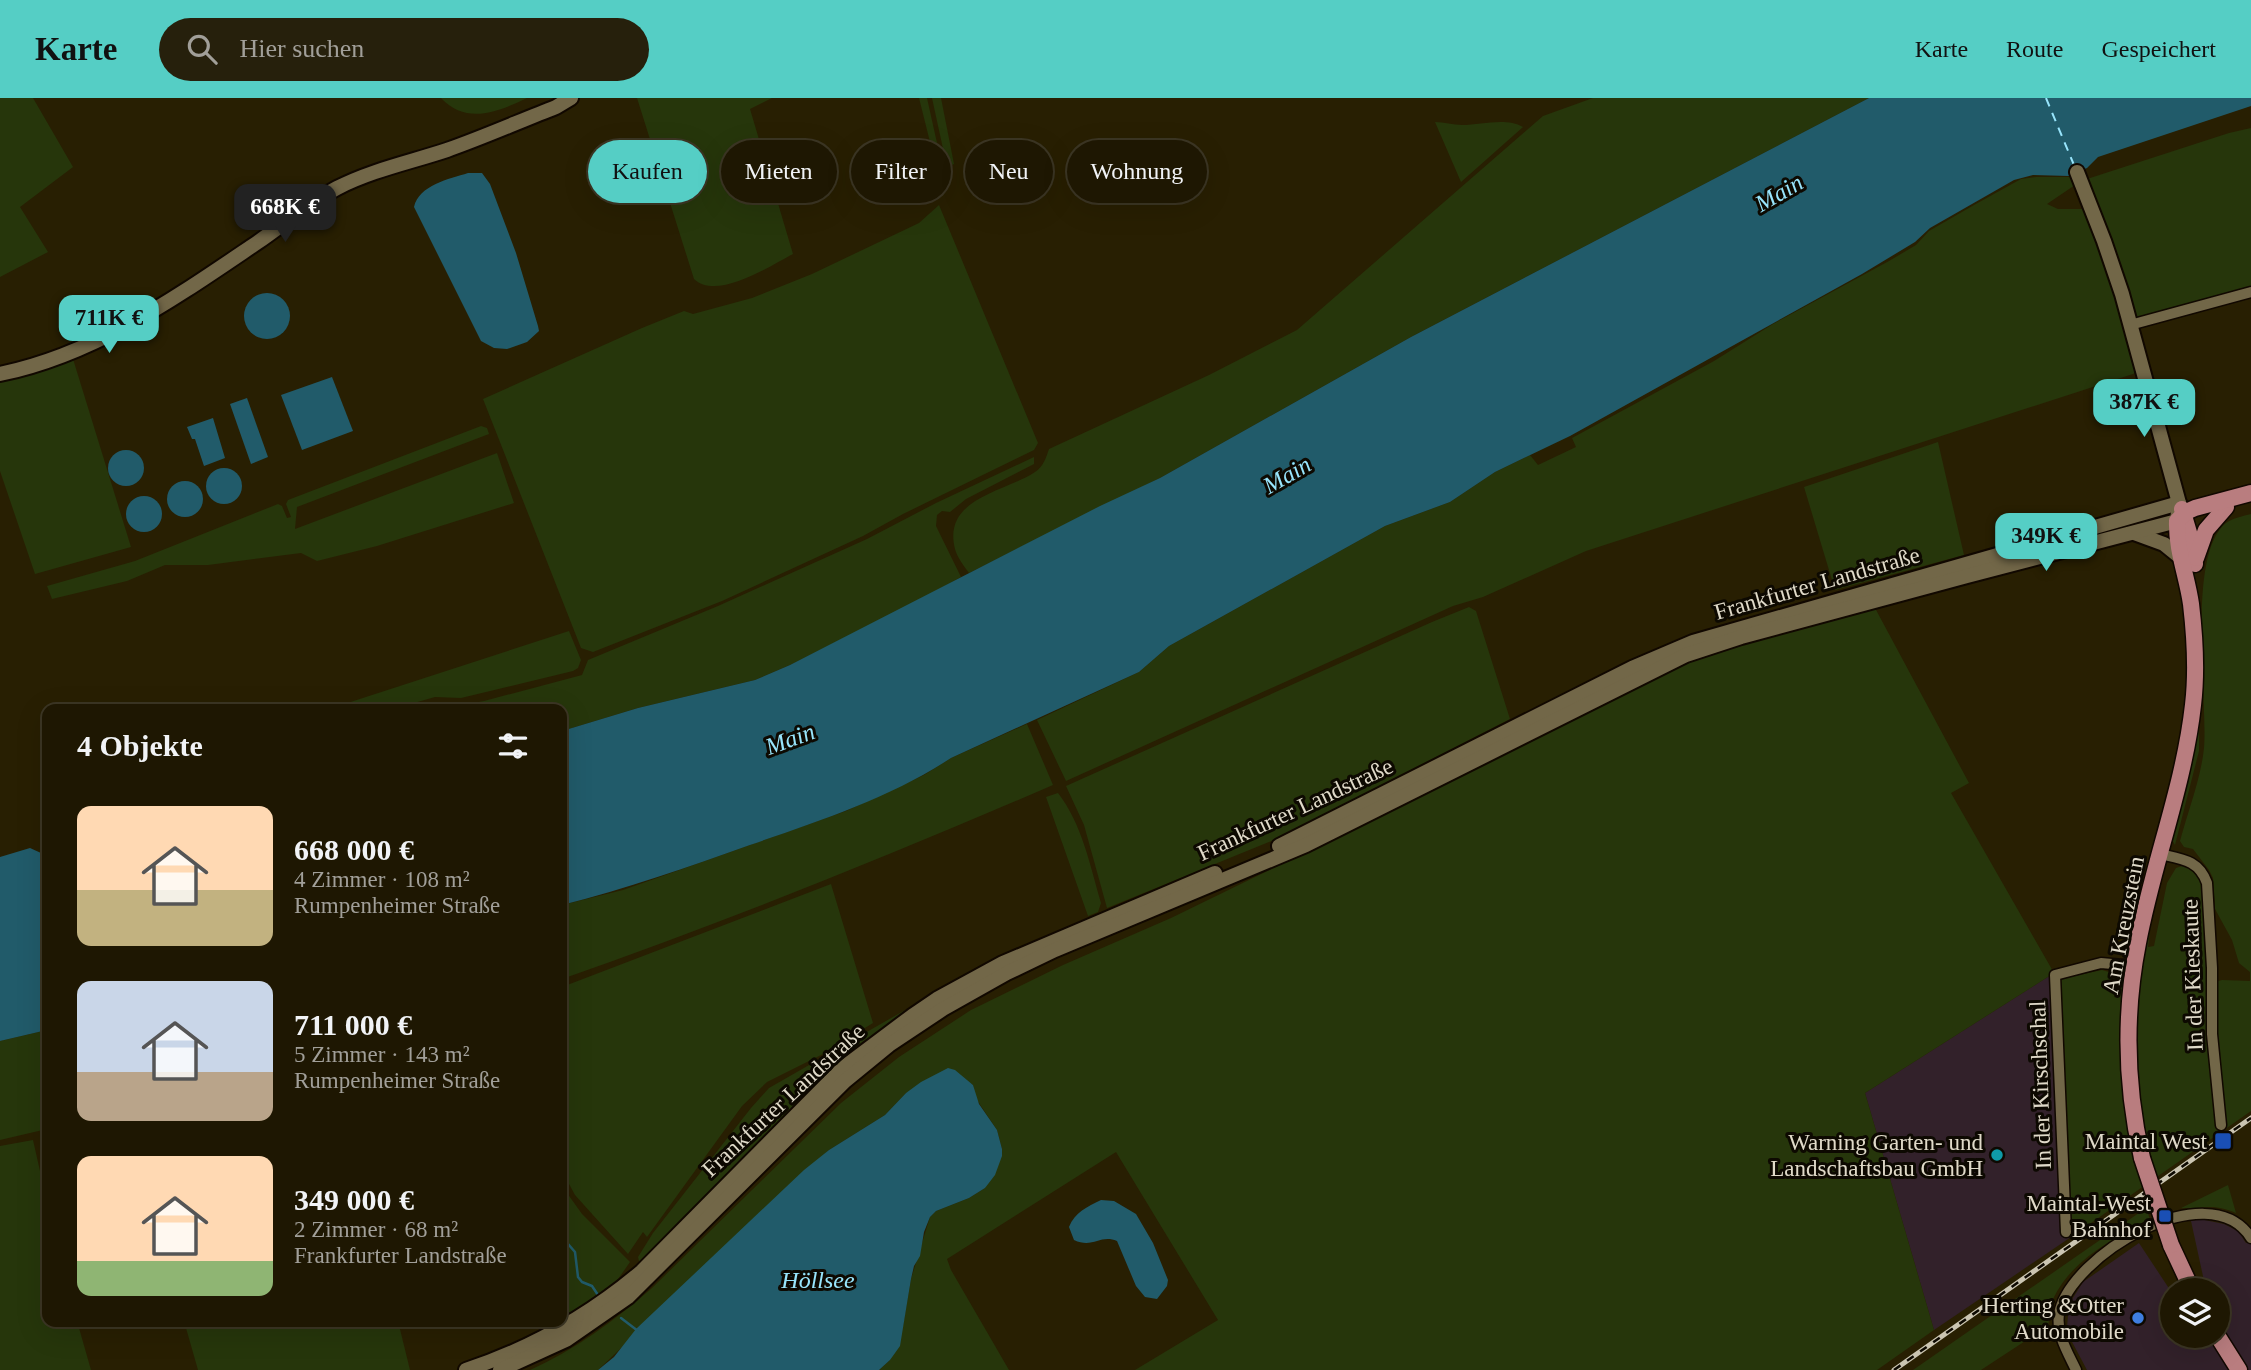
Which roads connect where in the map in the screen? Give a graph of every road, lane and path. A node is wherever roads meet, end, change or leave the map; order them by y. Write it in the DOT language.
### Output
graph roads {
  1 [pos="571,98"];
  2 [pos="2077,172"];
  3 [pos="2251,292"];
  4 [pos="2130,325"];
  5 [pos="0,374"];
  6 [pos="2251,484"];
  7 [pos="2251,493"];
  8 [pos="2251,501"];
  9 [pos="2226,507"];
  10 [pos="2181,511"];
  11 [pos="2133,533"];
  12 [pos="2187,560"];
  13 [pos="2160,854"];
  14 [pos="2134,966"];
  15 [pos="2221,1125"];
  16 [pos="2066,1232"];
  17 [pos="2251,1238"];
  18 [pos="2186,1278"];
  19 [pos="567,1326"];
  20 [pos="564,1327"];
  21 [pos="2225,1348"];
  22 [pos="466,1370"];
  23 [pos="499,1370"];
  24 [pos="2076,1370"];
  25 [pos="2239,1370"];
  1 -- 5 [label="main road"];
  2 -- 4 [label="main road"];
  3 -- 4 [label="street"];
  4 -- 10 [label="main road"];
  6 -- 10 [label="main road, Frankfurter Landstraße"];
  7 -- 10 [label="main road"];
  8 -- 9 [label="main road, Frankfurter Landstraße"];
  9 -- 10 [label="main road, Frankfurter Landstraße"];
  9 -- 12 [label="main road"];
  10 -- 11 [label="main road, Frankfurter Landstraße"];
  10 -- 12 [label="main road, Am Kreuzstein"];
  10 -- 19 [label="main road, Frankfurter Landstraße"];
  11 -- 12 [label="main road"];
  11 -- 23 [label="main road, Frankfurter Landstraße"];
  12 -- 13 [label="main road, Am Kreuzstein"];
  13 -- 14 [label="main road, Am Kreuzstein"];
  13 -- 15 [label="street, In der Kieskaute"];
  14 -- 16 [label="street, In der Kirschschal"];
  14 -- 18 [label="main road, Am Kreuzstein, bridge"];
  17 -- 24 [label="street"];
  20 -- 22 [label="main road, Frankfurter Landstraße"];
  21 -- 25 [label="main road"];
}
